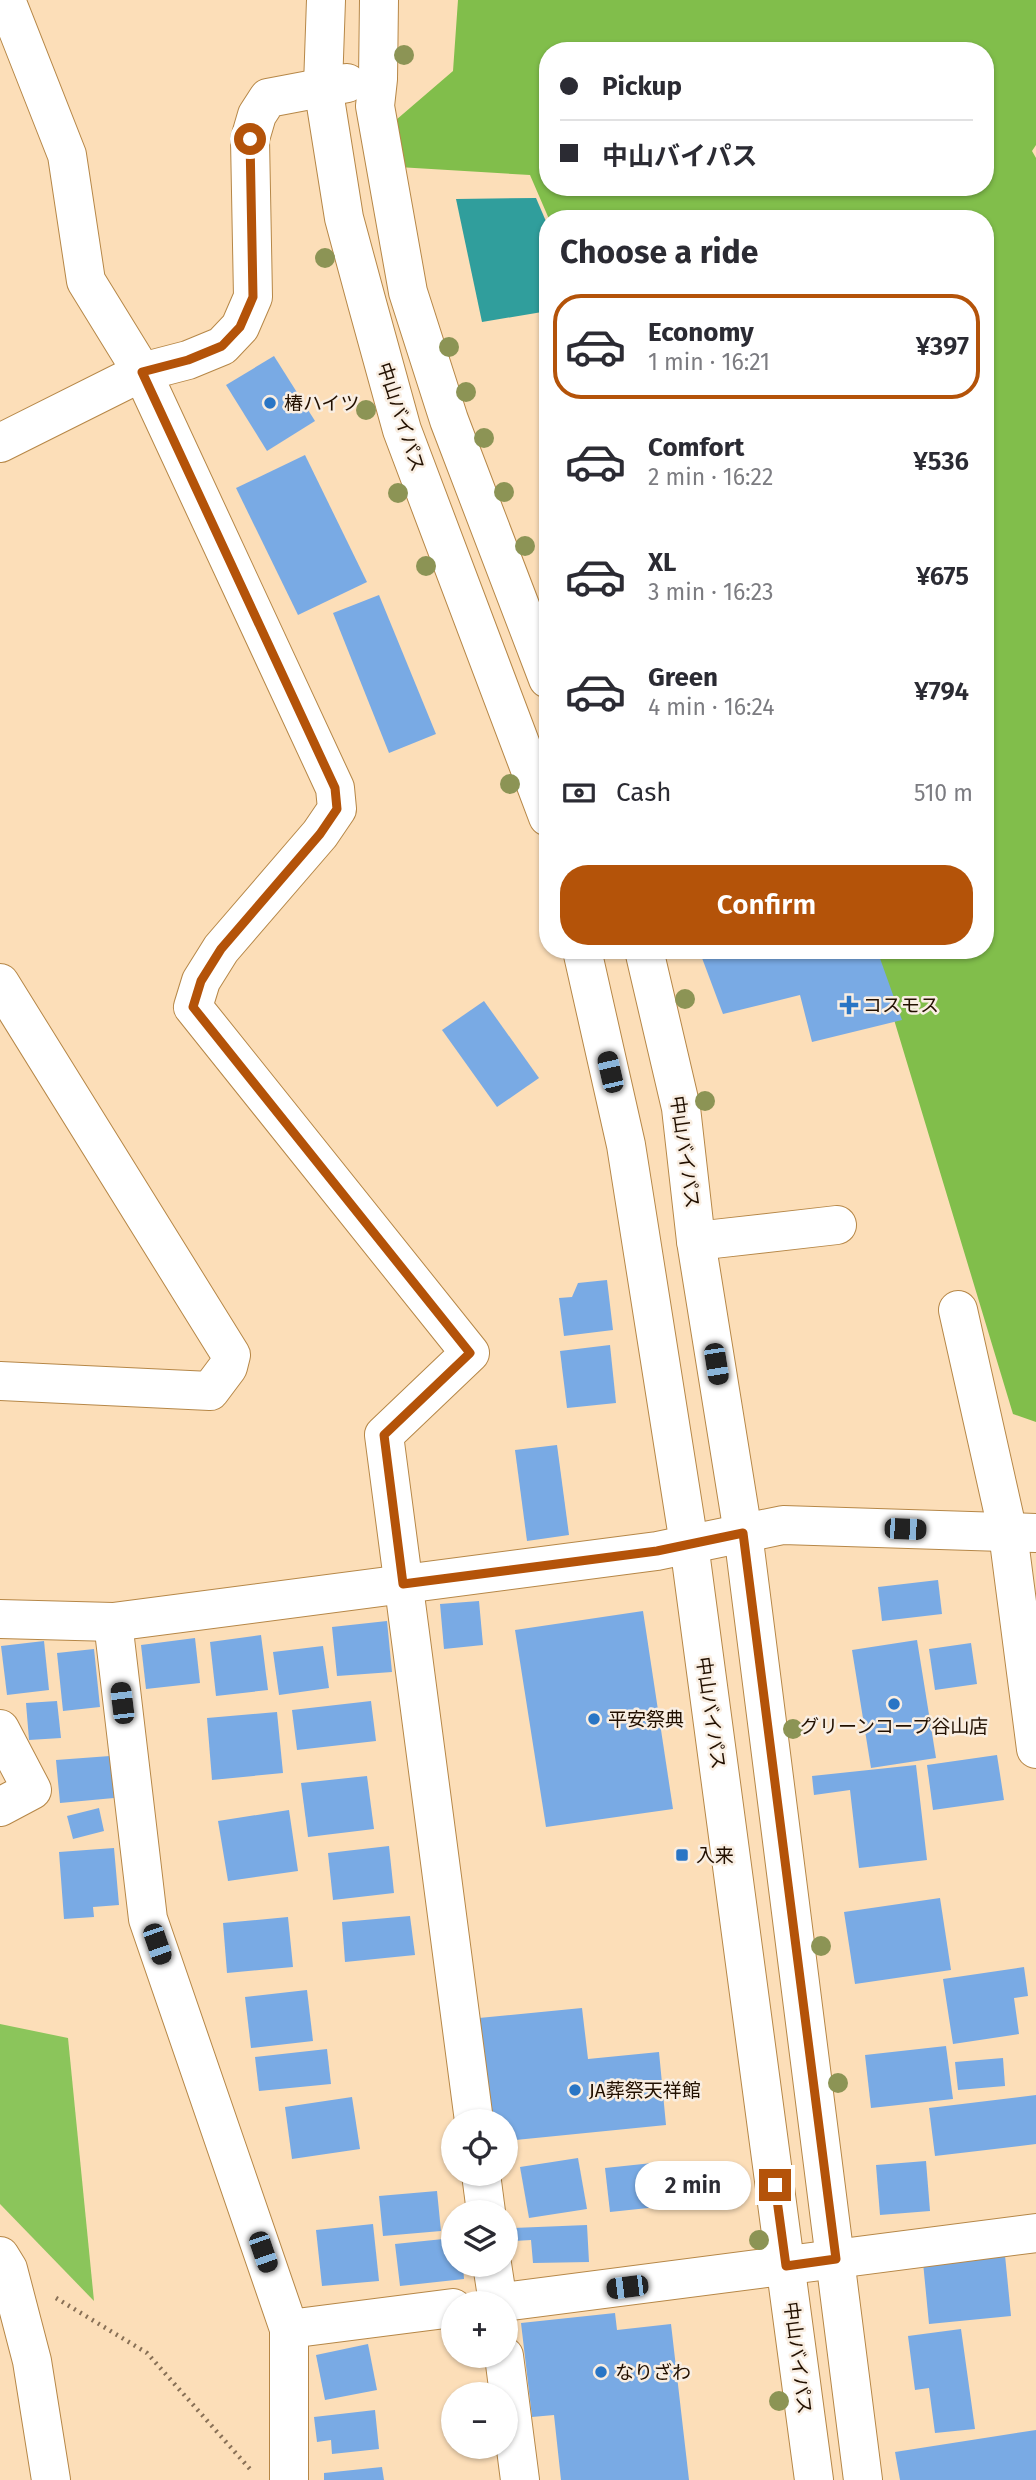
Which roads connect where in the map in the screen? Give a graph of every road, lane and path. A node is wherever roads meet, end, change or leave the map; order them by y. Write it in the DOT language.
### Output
graph roads {
  1 [pos="6,0"];
  2 [pos="326,0"];
  3 [pos="379,0"];
  4 [pos="378,79"];
  5 [pos="323,86"];
  6 [pos="142,372"];
  7 [pos="0,443"];
  8 [pos="539,655"];
  9 [pos="539,793"];
  10 [pos="584,959"];
  11 [pos="646,959"];
  12 [pos="0,983"];
  13 [pos="837,1225"];
  14 [pos="696,1241"];
  15 [pos="958,1310"];
  16 [pos="0,1381"];
  17 [pos="743,1533"];
  18 [pos="1022,1533"];
  19 [pos="689,1544"];
  20 [pos="403,1584"];
  21 [pos="0,1619"];
  22 [pos="113,1622"];
  23 [pos="0,1729"];
  24 [pos="1036,1749"];
  25 [pos="0,1807"];
  26 [pos="472,2109"];
  27 [pos="1036,2233"];
  28 [pos="836,2259"];
  29 [pos="4,2262"];
  30 [pos="786,2266"];
  31 [pos="518,2300"];
  32 [pos="441,2310"];
  33 [pos="289,2329"];
  34 [pos="506,2368"];
  35 [pos="251,2470"];
  36 [pos="51,2480"];
  37 [pos="289,2480"];
  38 [pos="520,2480"];
  39 [pos="814,2480"];
  40 [pos="863,2480"];
  1 -- 6 [label="street"];
  2 -- 5 [label="street, 中山バイパス"];
  3 -- 4 [label="street"];
  4 -- 5 [label="street"];
  4 -- 8 [label="street"];
  5 -- 6 [label="street"];
  5 -- 9 [label="street, 中山バイパス"];
  6 -- 7 [label="street"];
  6 -- 20 [label="street"];
  10 -- 19 [label="street, 中山バイパス"];
  11 -- 14 [label="street, 中山バイパス"];
  12 -- 16 [label="street"];
  13 -- 14 [label="street"];
  14 -- 17 [label="street, 中山バイパス"];
  15 -- 18 [label="street"];
  17 -- 18 [label="street"];
  17 -- 19 [label="street"];
  17 -- 28 [label="street, 中山バイパス"];
  18 -- 24 [label="street"];
  19 -- 20 [label="street"];
  19 -- 30 [label="street, 中山バイパス"];
  20 -- 22 [label="street"];
  20 -- 26 [label="street"];
  21 -- 22 [label="street"];
  22 -- 33 [label="street"];
  23 -- 25 [label="street"];
  27 -- 28 [label="street"];
  28 -- 30 [label="street"];
  28 -- 40 [label="street, 中山バイパス"];
  29 -- 35 [label="path"];
  29 -- 36 [label="street"];
  30 -- 31 [label="street"];
  30 -- 39 [label="street, 中山バイパス"];
  32 -- 33 [label="street"];
  33 -- 37 [label="street"];
  34 -- 38 [label="street"];
}
